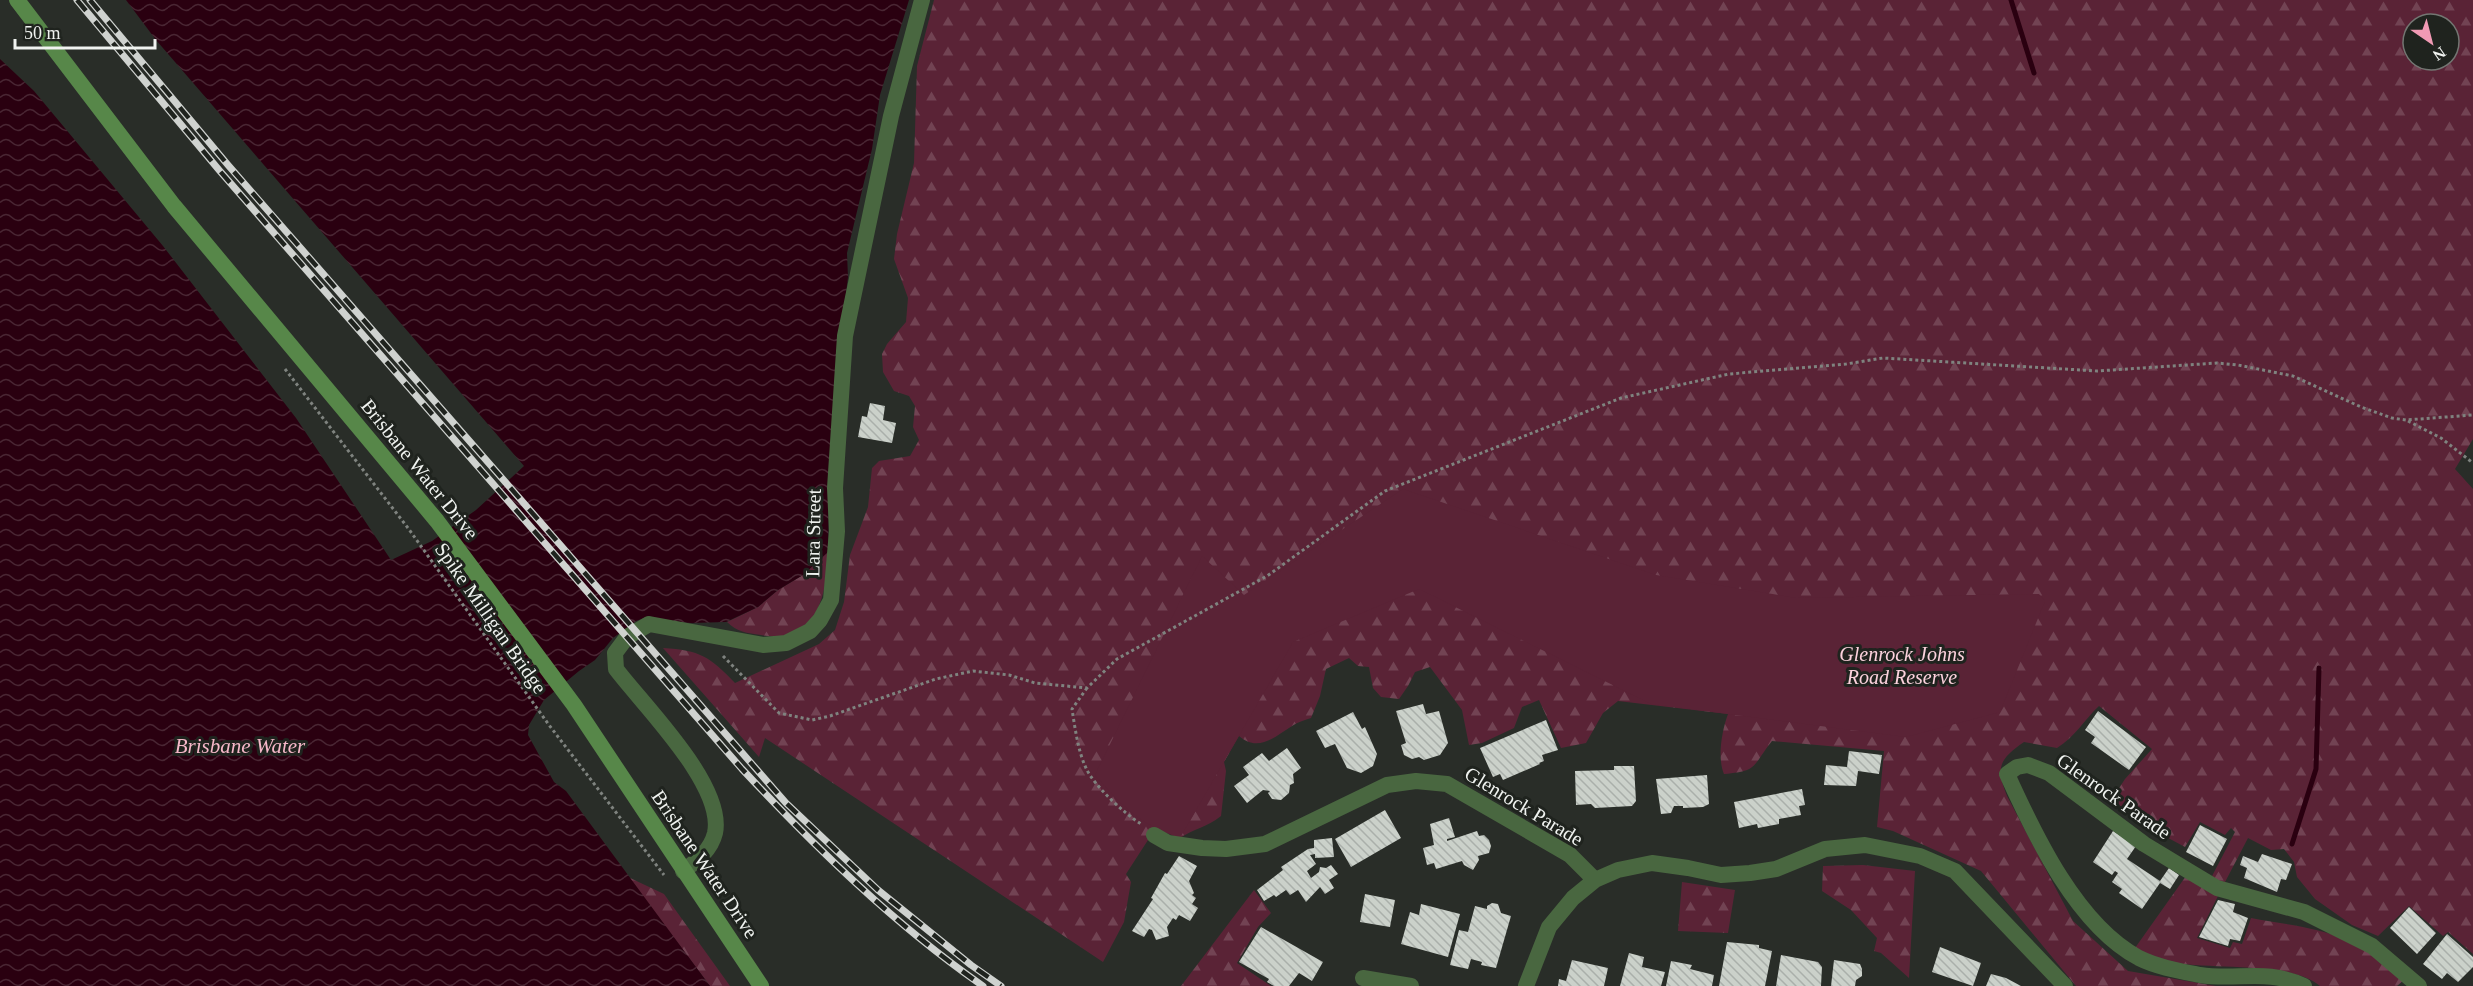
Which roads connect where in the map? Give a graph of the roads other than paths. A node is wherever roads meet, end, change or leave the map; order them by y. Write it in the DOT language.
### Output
graph roads {
  1 [pos="16,0"];
  2 [pos="922,0"];
  3 [pos="1154,835"];
  4 [pos="683,871"];
  5 [pos="1595,880"];
  6 [pos="1363,978"];
  7 [pos="760,986"];
  8 [pos="1411,986"];
  9 [pos="1527,986"];
  10 [pos="2065,986"];
  11 [pos="2304,986"];
  12 [pos="2419,986"];
  1 -- 4 [label="main road, Brisbane Water Drive"];
  2 -- 4 [label="street, Lara Street"];
  3 -- 5 [label="street, Glenrock Parade"];
  4 -- 7 [label="main road, Brisbane Water Drive"];
  5 -- 9 [label="street"];
  5 -- 10 [label="street"];
  6 -- 8 [label="street"];
  11 -- 12 [label="street, Glenrock Parade"];
}
